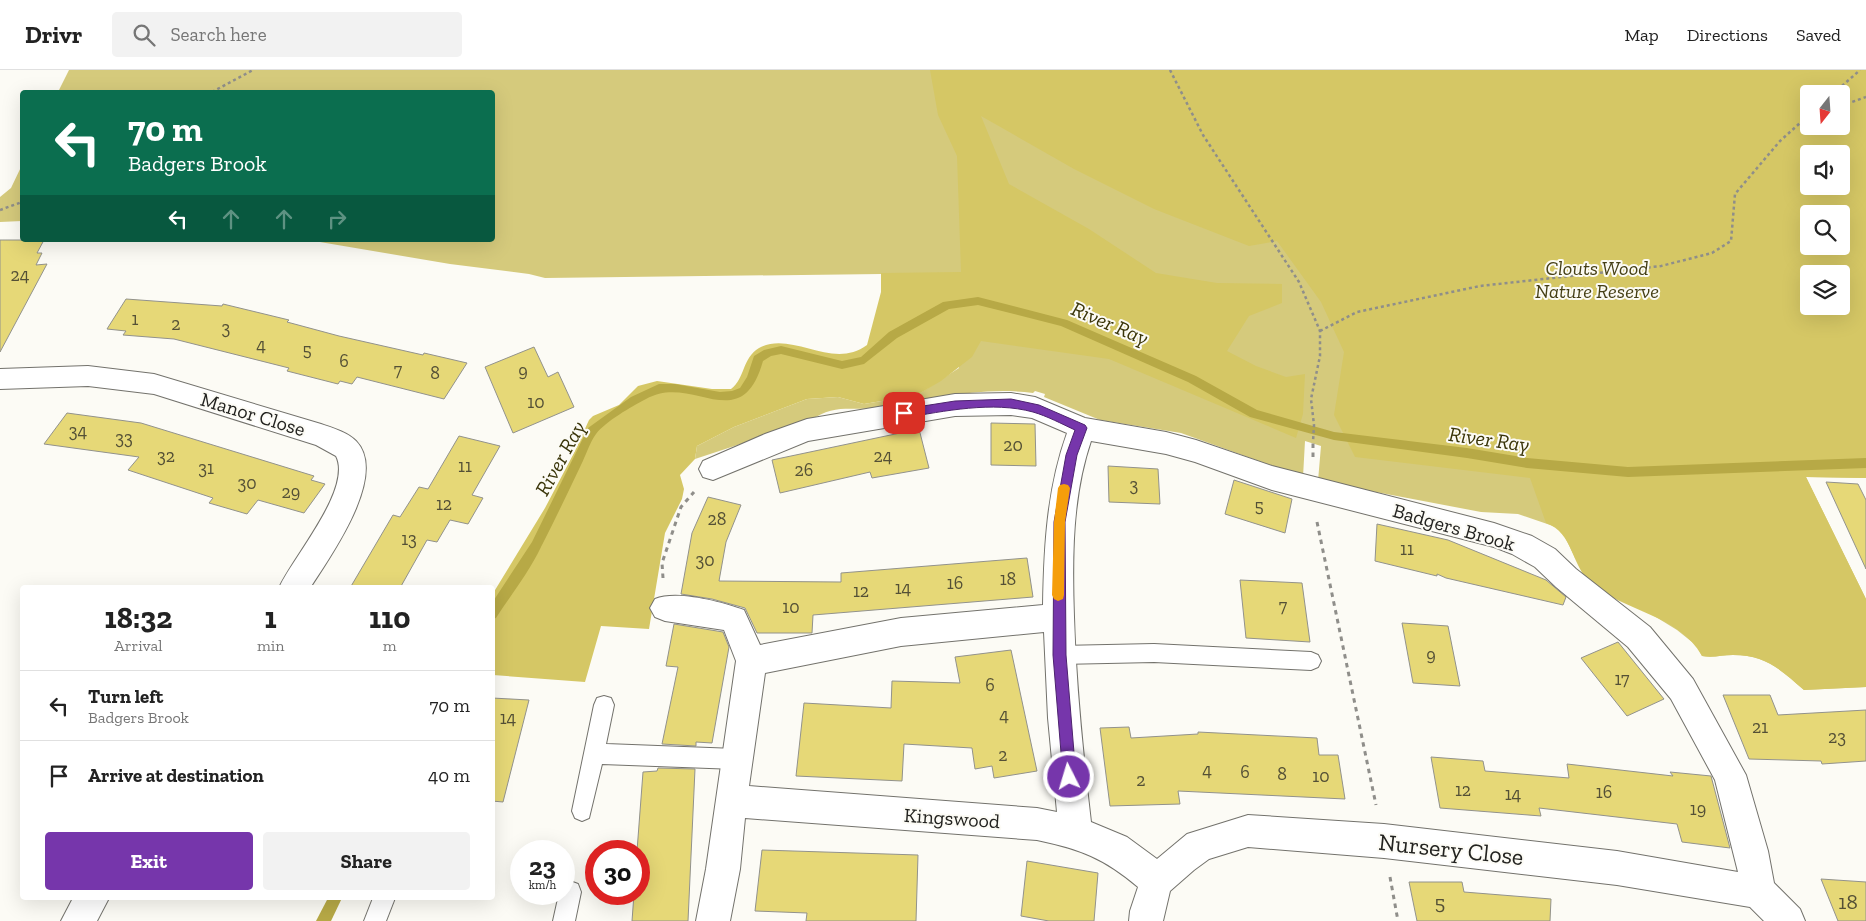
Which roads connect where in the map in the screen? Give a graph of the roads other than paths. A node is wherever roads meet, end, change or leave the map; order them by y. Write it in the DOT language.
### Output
graph roads {
  1 [pos="0,378"];
  2 [pos="1082,428"];
  3 [pos="713,469"];
  4 [pos="295,585"];
  5 [pos="665,608"];
  6 [pos="1058,616"];
  7 [pos="1060,655"];
  8 [pos="751,661"];
  9 [pos="1311,661"];
  10 [pos="604,705"];
  11 [pos="594,754"];
  12 [pos="736,759"];
  13 [pos="731,801"];
  14 [pos="582,811"];
  15 [pos="1076,832"];
  16 [pos="1157,881"];
  17 [pos="1759,892"];
  18 [pos="91,900"];
  19 [pos="383,900"];
  20 [pos="567,905"];
  21 [pos="78,921"];
  22 [pos="375,921"];
  23 [pos="564,921"];
  24 [pos="713,921"];
  25 [pos="1146,921"];
  26 [pos="1788,921"];
  1 -- 4 [label="street, Manor Close"];
  2 -- 3 [label="street, Badgers Brook"];
  2 -- 6 [label="street"];
  2 -- 17 [label="street, Badgers Brook"];
  5 -- 8 [label="street"];
  6 -- 7 [label="street"];
  6 -- 8 [label="street"];
  7 -- 9 [label="lane"];
  7 -- 15 [label="street"];
  8 -- 12 [label="street"];
  10 -- 11 [label="lane"];
  11 -- 12 [label="lane"];
  11 -- 14 [label="lane"];
  12 -- 13 [label="street"];
  13 -- 15 [label="street, Kingswood"];
  13 -- 24 [label="street"];
  15 -- 16 [label="street, Kingswood"];
  16 -- 17 [label="street, Nursery Close"];
  16 -- 25 [label="street, Nursery Close"];
  17 -- 26 [label="street"];
  18 -- 21 [label="street"];
  19 -- 22 [label="lane"];
  20 -- 23 [label="lane"];
}
